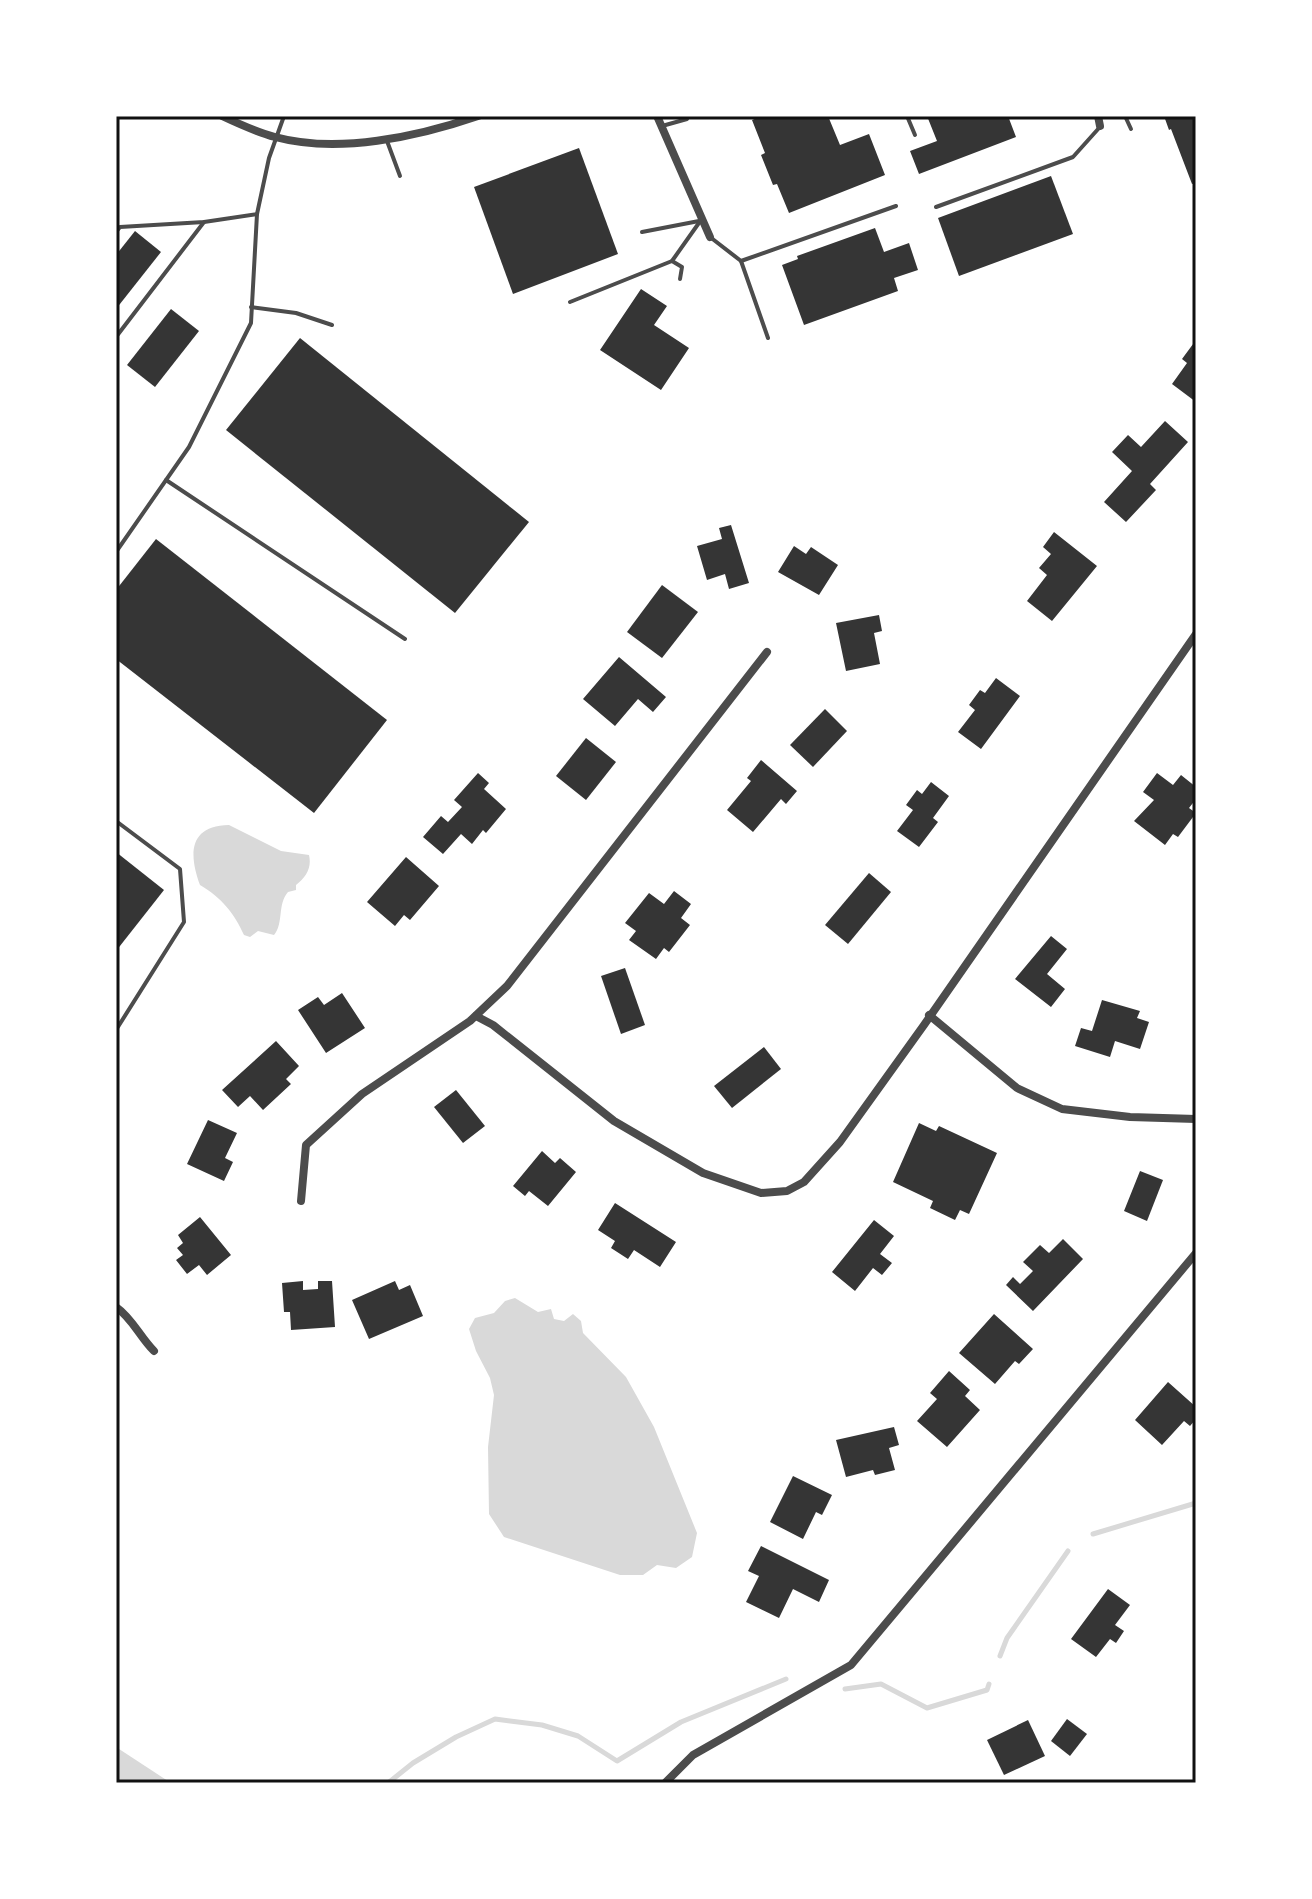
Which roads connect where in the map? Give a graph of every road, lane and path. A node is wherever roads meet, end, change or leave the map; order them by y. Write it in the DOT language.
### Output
graph roads {
  1 [pos="222,116"];
  2 [pos="284,116"];
  3 [pos="478,116"];
  4 [pos="657,116"];
  5 [pos="907,116"];
  6 [pos="1125,116"];
  7 [pos="687,119"];
  8 [pos="1099,121"];
  9 [pos="662,126"];
  10 [pos="1131,129"];
  11 [pos="915,135"];
  12 [pos="276,138"];
  13 [pos="387,141"];
  14 [pos="400,176"];
  15 [pos="896,206"];
  16 [pos="936,207"];
  17 [pos="257,214"];
  18 [pos="701,220"];
  19 [pos="204,222"];
  20 [pos="116,232"];
  21 [pos="642,232"];
  22 [pos="710,237"];
  23 [pos="672,261"];
  24 [pos="741,261"];
  25 [pos="680,279"];
  26 [pos="570,302"];
  27 [pos="251,307"];
  28 [pos="332,325"];
  29 [pos="116,337"];
  30 [pos="768,338"];
  31 [pos="166,480"];
  32 [pos="116,552"];
  33 [pos="1196,634"];
  34 [pos="405,639"];
  35 [pos="767,652"];
  36 [pos="116,821"];
  37 [pos="929,1015"];
  38 [pos="476,1016"];
  39 [pos="116,1030"];
  40 [pos="1196,1119"];
  41 [pos="301,1201"];
  42 [pos="1196,1253"];
  43 [pos="116,1307"];
  44 [pos="154,1351"];
  45 [pos="665,1783"];
  1 -- 12 [label="street"];
  2 -- 12 [label="lane"];
  3 -- 13 [label="street"];
  4 -- 9 [label="street"];
  5 -- 11 [label="lane"];
  6 -- 10 [label="lane"];
  7 -- 9 [label="lane"];
  8 -- 16 [label="lane"];
  9 -- 18 [label="street"];
  12 -- 13 [label="street"];
  12 -- 17 [label="lane"];
  13 -- 14 [label="lane"];
  15 -- 24 [label="lane"];
  17 -- 19 [label="lane"];
  17 -- 27 [label="lane"];
  18 -- 21 [label="lane"];
  18 -- 22 [label="street"];
  18 -- 23 [label="lane"];
  19 -- 20 [label="lane"];
  19 -- 29 [label="lane"];
  22 -- 24 [label="lane"];
  23 -- 25 [label="lane"];
  23 -- 26 [label="lane"];
  24 -- 30 [label="lane"];
  27 -- 28 [label="lane"];
  27 -- 31 [label="lane"];
  31 -- 32 [label="lane"];
  31 -- 34 [label="lane"];
  33 -- 37 [label="street"];
  35 -- 38 [label="street"];
  36 -- 39 [label="lane"];
  37 -- 38 [label="street"];
  37 -- 40 [label="street"];
  38 -- 41 [label="street"];
  42 -- 45 [label="street"];
  43 -- 44 [label="street"];
}
